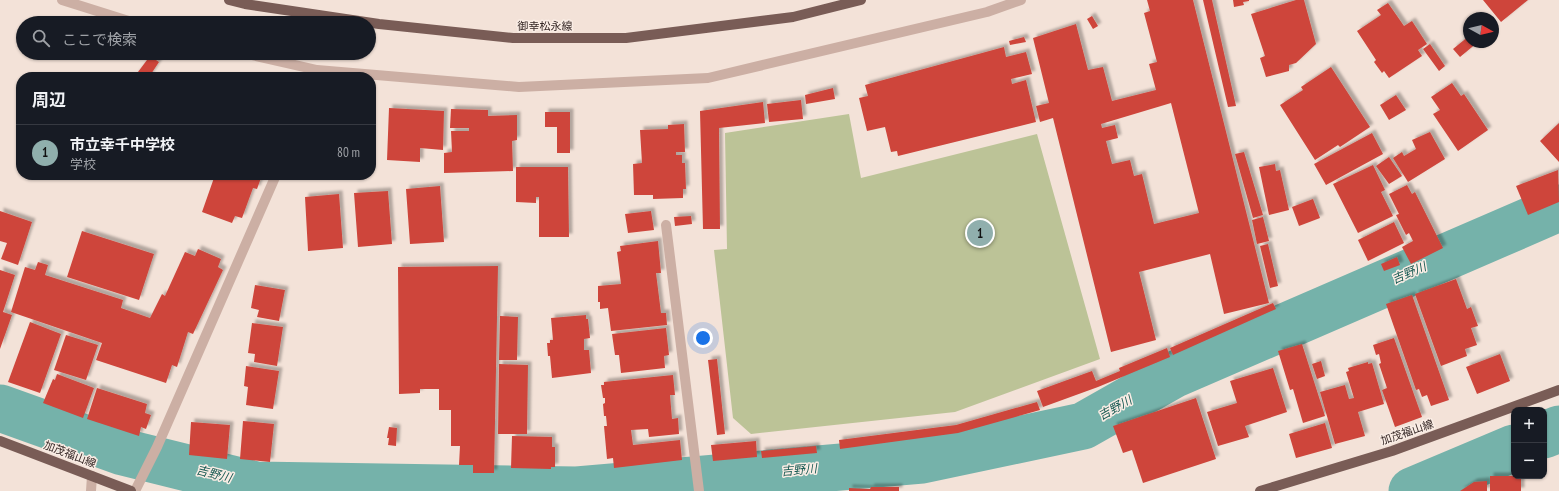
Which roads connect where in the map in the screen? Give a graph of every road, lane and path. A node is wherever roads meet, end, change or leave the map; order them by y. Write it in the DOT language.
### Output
graph roads {
  1 [pos="62,0"];
  2 [pos="230,0"];
  3 [pos="861,0"];
  4 [pos="1021,0"];
  5 [pos="113,16"];
  6 [pos="325,16"];
  7 [pos="376,24"];
  8 [pos="269,60"];
  9 [pos="312,72"];
  10 [pos="376,77"];
  11 [pos="274,180"];
  12 [pos="666,225"];
  13 [pos="1559,390"];
  14 [pos="0,441"];
  15 [pos="92,476"];
  16 [pos="90,491"];
  17 [pos="131,491"];
  18 [pos="135,491"];
  19 [pos="699,491"];
  20 [pos="1260,491"];
  1 -- 5 [label="street"];
  2 -- 6 [label="main road, 御幸松永線"];
  3 -- 7 [label="main road, 御幸松永線"];
  4 -- 10 [label="street"];
  8 -- 9 [label="street"];
  11 -- 18 [label="street"];
  12 -- 19 [label="street"];
  13 -- 20 [label="main road, 加茂福山線"];
  14 -- 15 [label="main road, 加茂福山線"];
  15 -- 16 [label="street"];
  15 -- 17 [label="main road, 加茂福山線"];
}
